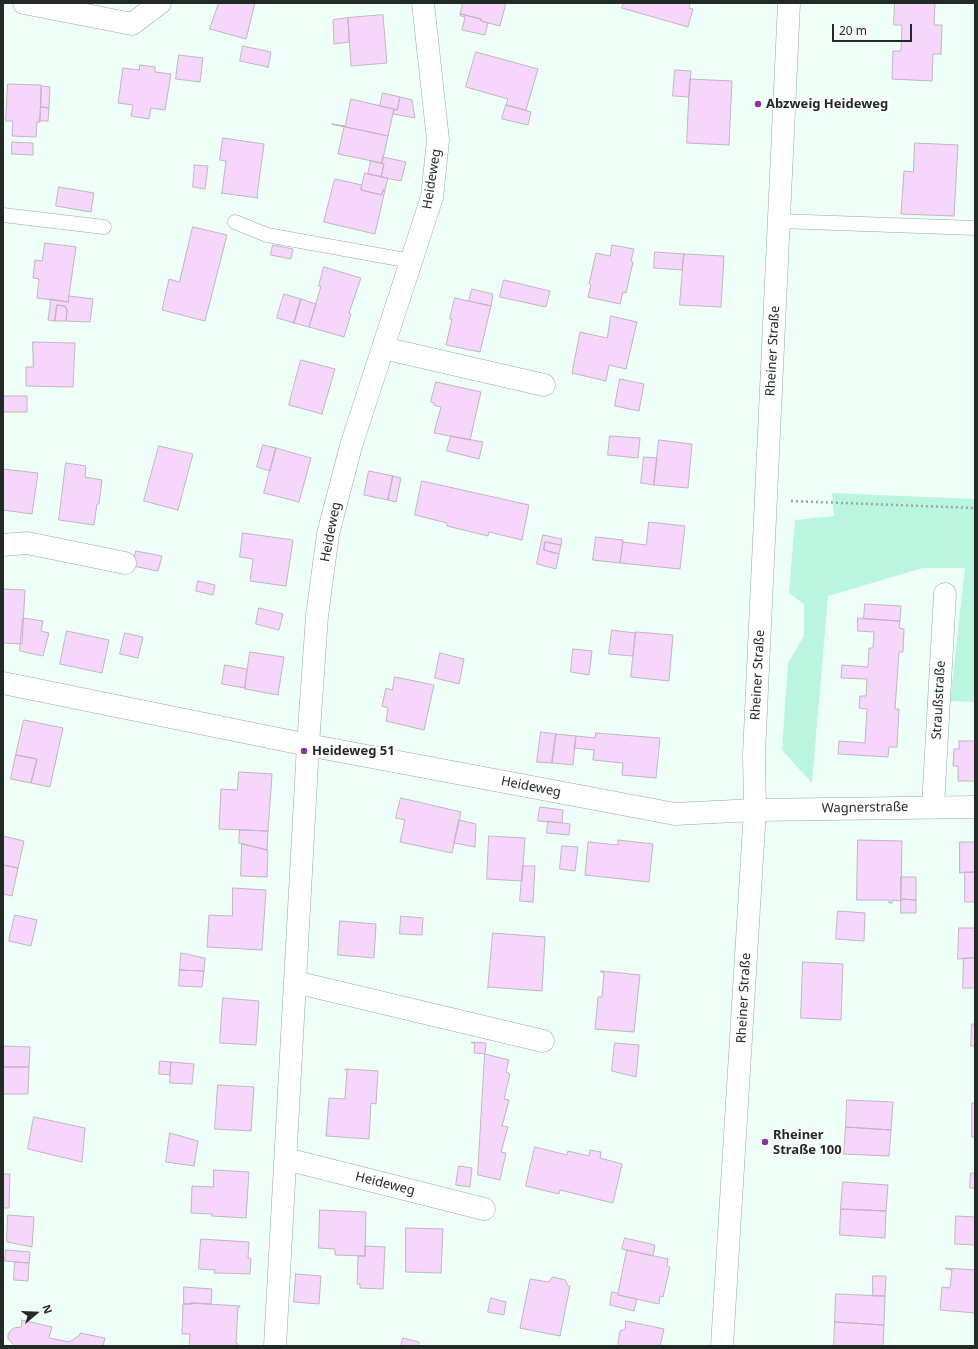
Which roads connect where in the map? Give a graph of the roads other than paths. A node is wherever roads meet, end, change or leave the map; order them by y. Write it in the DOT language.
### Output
graph roads {
  1 [pos="24,3"];
  2 [pos="160,3"];
  3 [pos="423,3"];
  4 [pos="789,3"];
  5 [pos="3,215"];
  6 [pos="235,222"];
  7 [pos="779,222"];
  8 [pos="104,227"];
  9 [pos="975,228"];
  10 [pos="411,261"];
  11 [pos="383,348"];
  12 [pos="544,385"];
  13 [pos="3,545"];
  14 [pos="125,563"];
  15 [pos="945,594"];
  16 [pos="3,683"];
  17 [pos="308,745"];
  18 [pos="933,806"];
  19 [pos="975,806"];
  20 [pos="755,810"];
  21 [pos="295,982"];
  22 [pos="543,1041"];
  23 [pos="286,1158"];
  24 [pos="484,1210"];
  25 [pos="276,1346"];
  26 [pos="722,1346"];
  1 -- 2 [label="street"];
  3 -- 10 [label="street, Heideweg"];
  4 -- 7 [label="street, Rheiner Straße"];
  5 -- 8 [label="lane"];
  6 -- 10 [label="lane"];
  7 -- 9 [label="lane"];
  7 -- 20 [label="street, Rheiner Straße"];
  10 -- 11 [label="street, Heideweg"];
  11 -- 12 [label="street"];
  11 -- 17 [label="street, Heideweg"];
  13 -- 14 [label="street"];
  15 -- 18 [label="street, Straußstraße"];
  16 -- 17 [label="street, Heideweg"];
  17 -- 20 [label="street, Heideweg"];
  17 -- 21 [label="street, Heideweg"];
  18 -- 19 [label="street, Wagnerstraße"];
  18 -- 20 [label="street, Wagnerstraße"];
  20 -- 26 [label="street, Rheiner Straße"];
  21 -- 22 [label="street"];
  21 -- 23 [label="street, Heideweg"];
  23 -- 24 [label="street, Heideweg"];
  23 -- 25 [label="street, Heideweg"];
}
